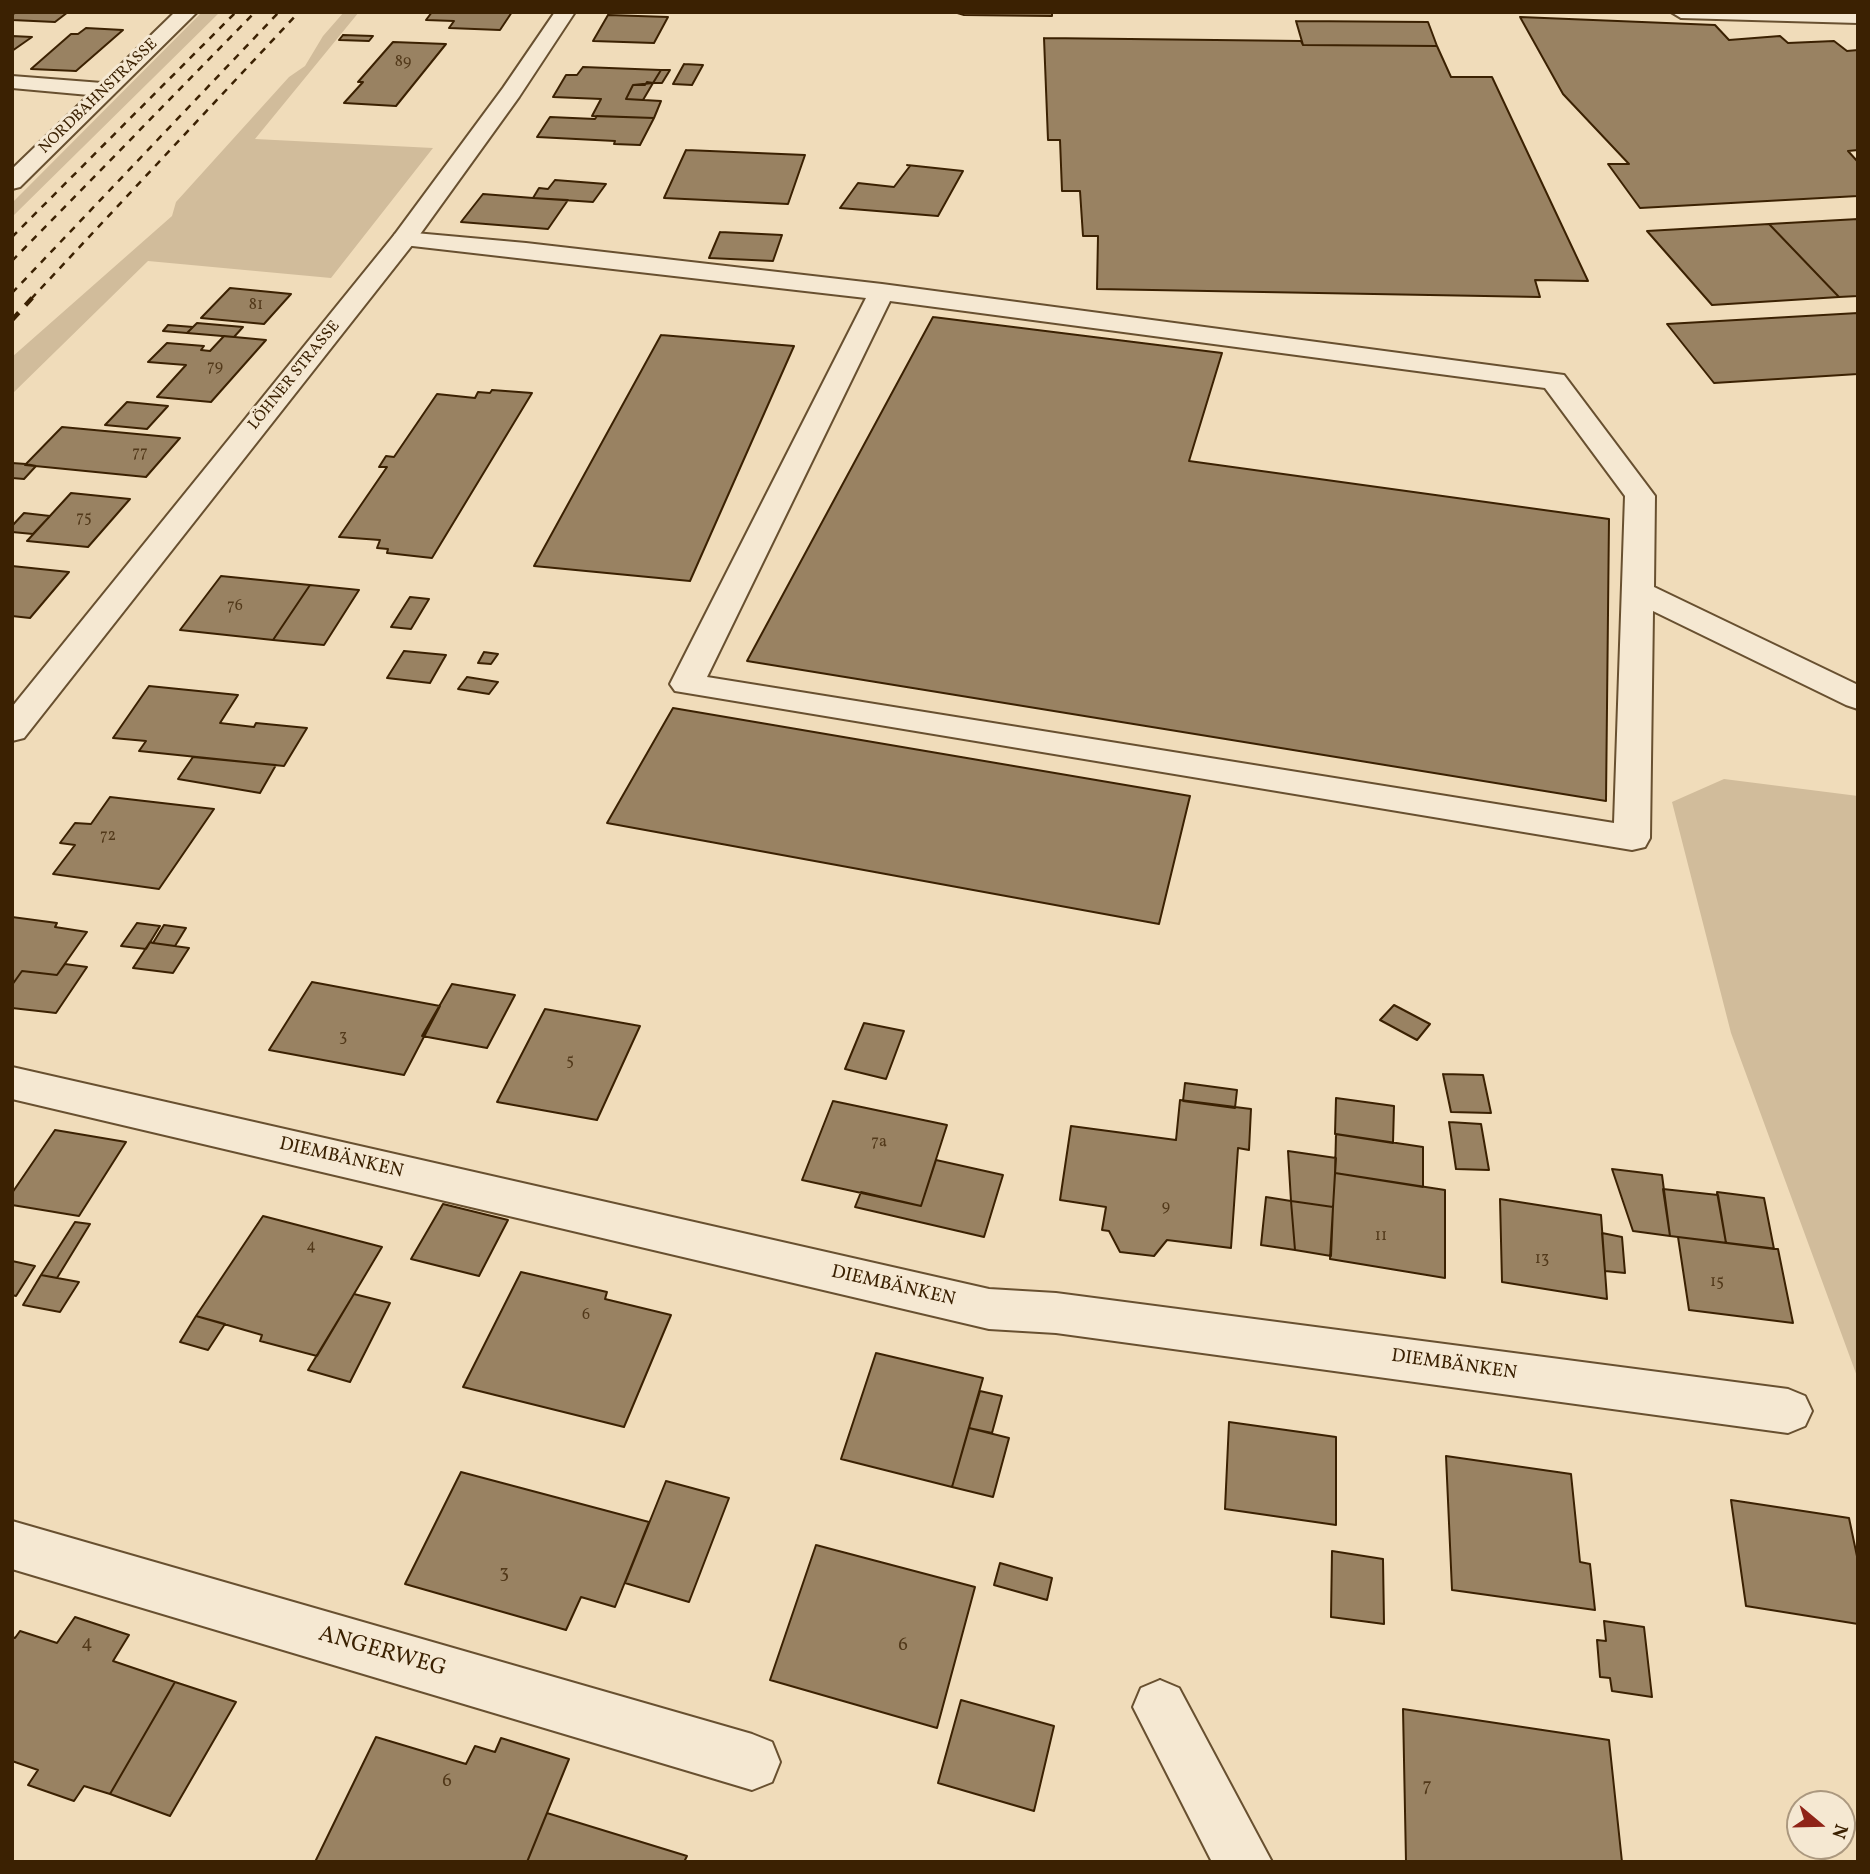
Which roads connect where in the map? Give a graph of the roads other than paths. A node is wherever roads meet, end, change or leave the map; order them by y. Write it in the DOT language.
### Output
graph roads {
  1 [pos="187,12"];
  2 [pos="565,12"];
  3 [pos="1681,12"];
  4 [pos="1858,17"];
  5 [pos="12,82"];
  6 [pos="106,90"];
  7 [pos="12,183"];
  8 [pos="404,239"];
  9 [pos="882,292"];
  10 [pos="1637,591"];
  11 [pos="1858,698"];
  12 [pos="12,730"];
  13 [pos="12,1083"];
  14 [pos="1788,1410"];
  15 [pos="12,1545"];
  16 [pos="1160,1707"];
  17 [pos="752,1762"];
  18 [pos="1242,1862"];
  1 -- 6 [label="street, NORDBAHNSTRASSE"];
  2 -- 8 [label="street, LÖHNER STRASSE"];
  3 -- 4 [label="street"];
  5 -- 6 [label="street"];
  6 -- 7 [label="street, NORDBAHNSTRASSE"];
  8 -- 9 [label="street"];
  8 -- 12 [label="street, LÖHNER STRASSE"];
  9 -- 10 [label="street"];
  9 -- 10 [label="street"];
  10 -- 11 [label="street"];
  13 -- 14 [label="street, DIEMBÄNKEN"];
  15 -- 17 [label="street, ANGERWEG"];
  16 -- 18 [label="street"];
}
